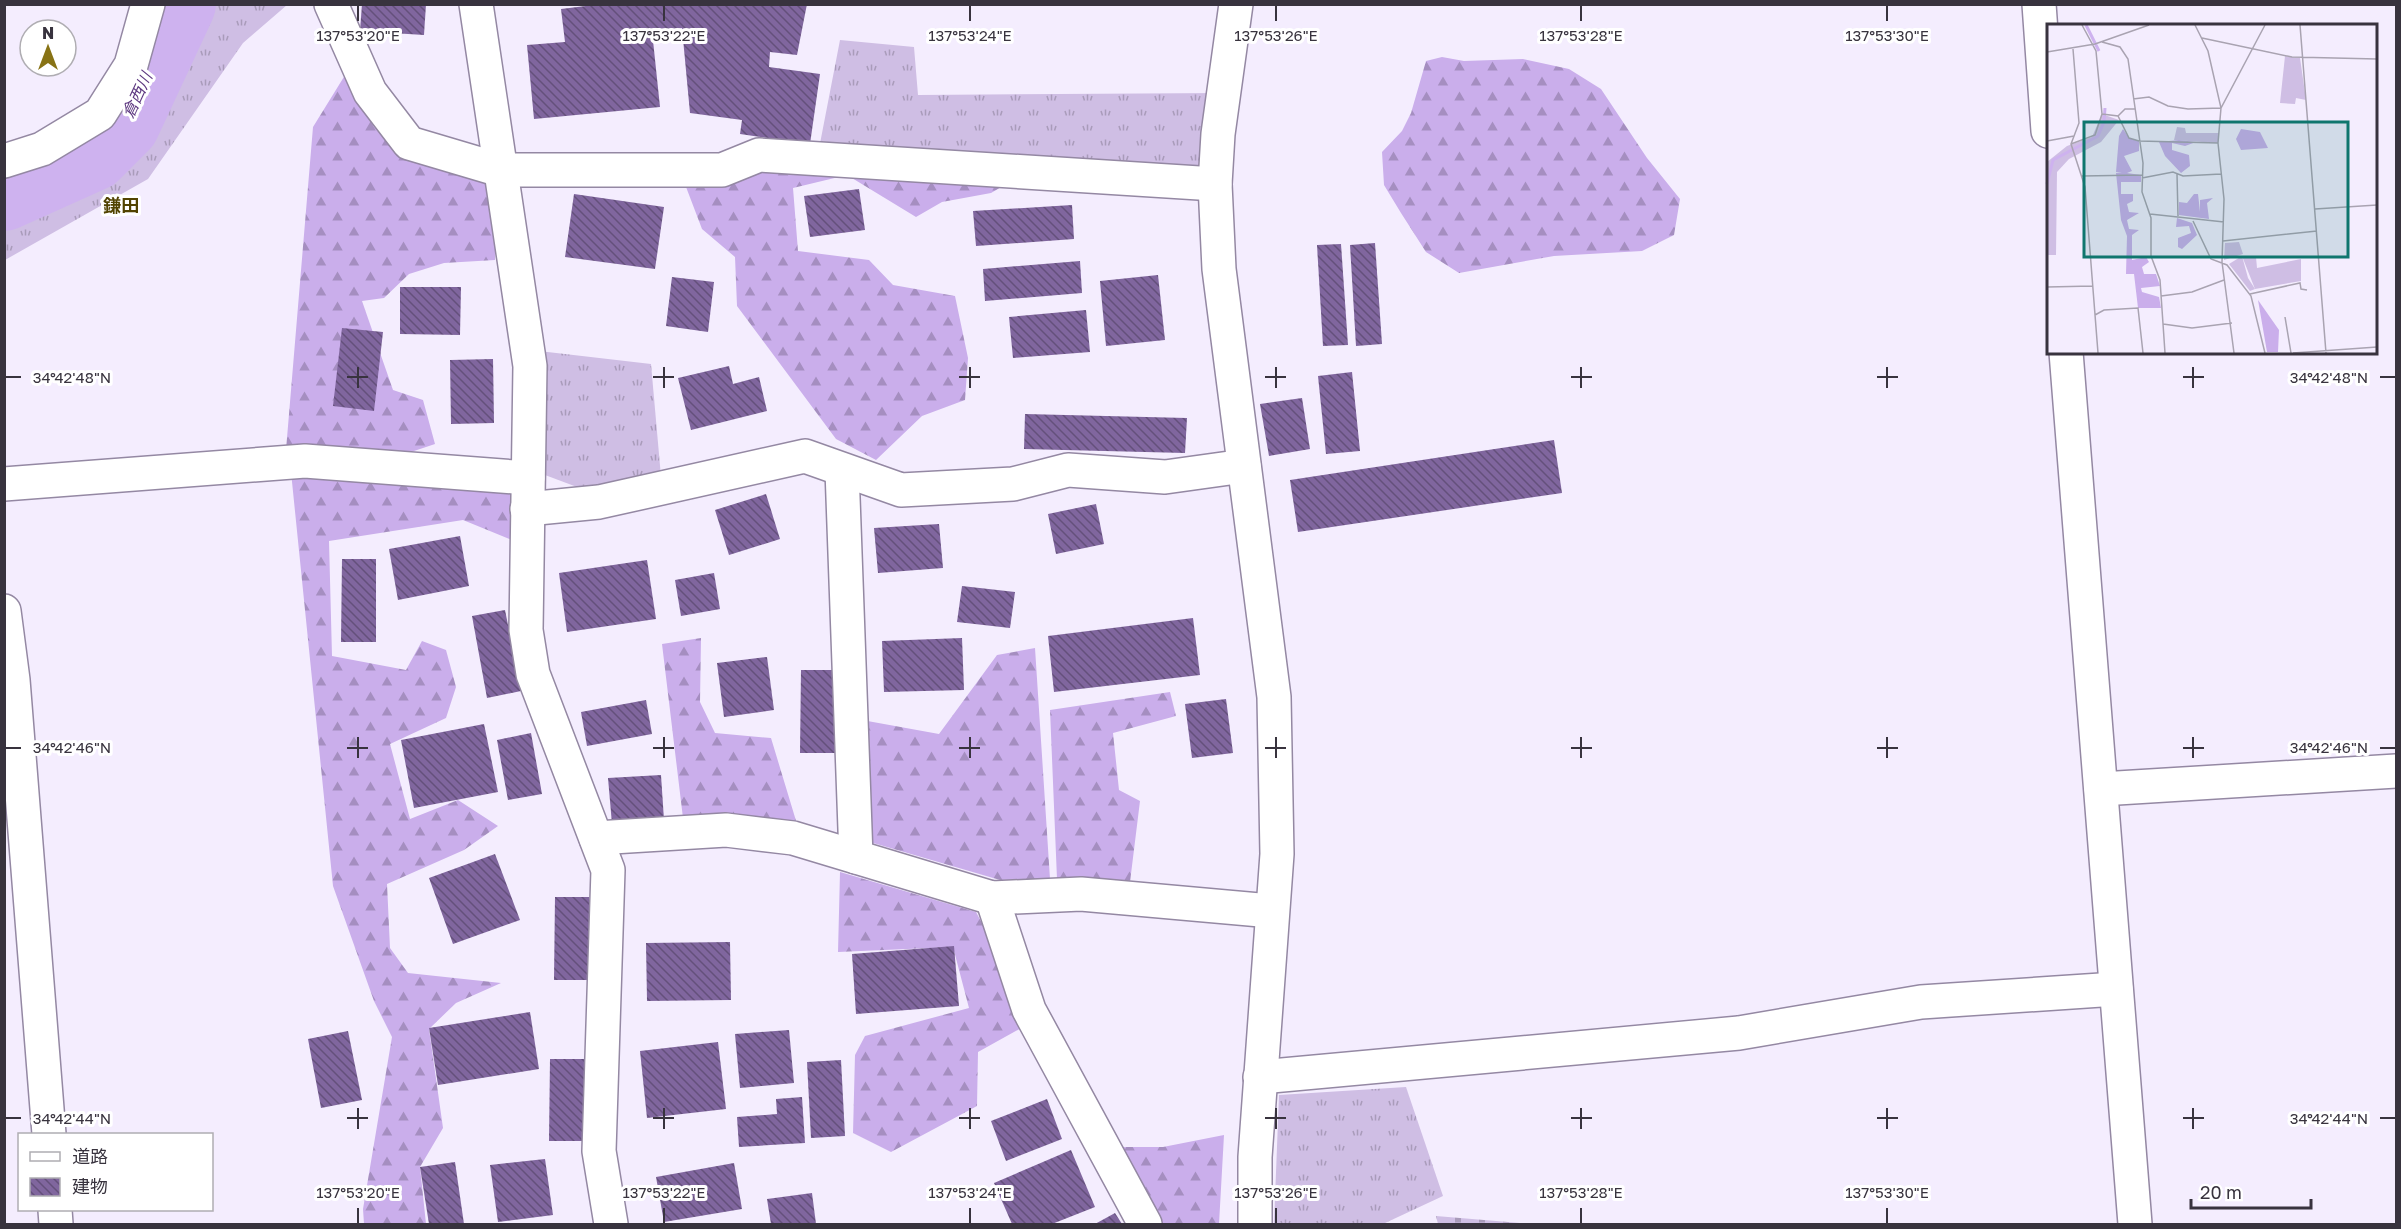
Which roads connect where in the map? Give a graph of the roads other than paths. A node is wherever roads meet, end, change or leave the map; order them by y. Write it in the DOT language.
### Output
graph roads {
  1 [pos="148,4"];
  2 [pos="331,4"];
  3 [pos="476,4"];
  4 [pos="1236,4"];
  5 [pos="2039,4"];
  6 [pos="2047,106"];
  7 [pos="4,161"];
  8 [pos="500,170"];
  9 [pos="1215,184"];
  10 [pos="2066,354"];
  11 [pos="1244,466"];
  12 [pos="842,470"];
  13 [pos="4,483"];
  14 [pos="528,494"];
  15 [pos="4,611"];
  16 [pos="2397,771"];
  17 [pos="2101,789"];
  18 [pos="596,838"];
  19 [pos="856,857"];
  20 [pos="992,898"];
  21 [pos="1272,911"];
  22 [pos="2116,989"];
  23 [pos="1260,1077"];
  24 [pos="49,1133"];
  25 [pos="610,1224"];
  26 [pos="1145,1224"];
  27 [pos="1255,1224"];
  28 [pos="2135,1224"];
  1 -- 7 [label="street"];
  2 -- 8 [label="street"];
  3 -- 8 [label="street"];
  4 -- 9 [label="street"];
  5 -- 6 [label="street"];
  8 -- 9 [label="street"];
  8 -- 14 [label="street"];
  9 -- 11 [label="street"];
  10 -- 17 [label="street"];
  11 -- 12 [label="street"];
  11 -- 21 [label="street"];
  12 -- 14 [label="street"];
  12 -- 19 [label="street"];
  13 -- 14 [label="street"];
  14 -- 18 [label="street"];
  15 -- 24 [label="street"];
  16 -- 17 [label="street"];
  17 -- 22 [label="street"];
  18 -- 19 [label="street"];
  18 -- 25 [label="street"];
  19 -- 20 [label="street"];
  20 -- 21 [label="street"];
  20 -- 26 [label="street"];
  21 -- 23 [label="street"];
  22 -- 23 [label="street"];
  22 -- 28 [label="street"];
  23 -- 27 [label="street"];
}
